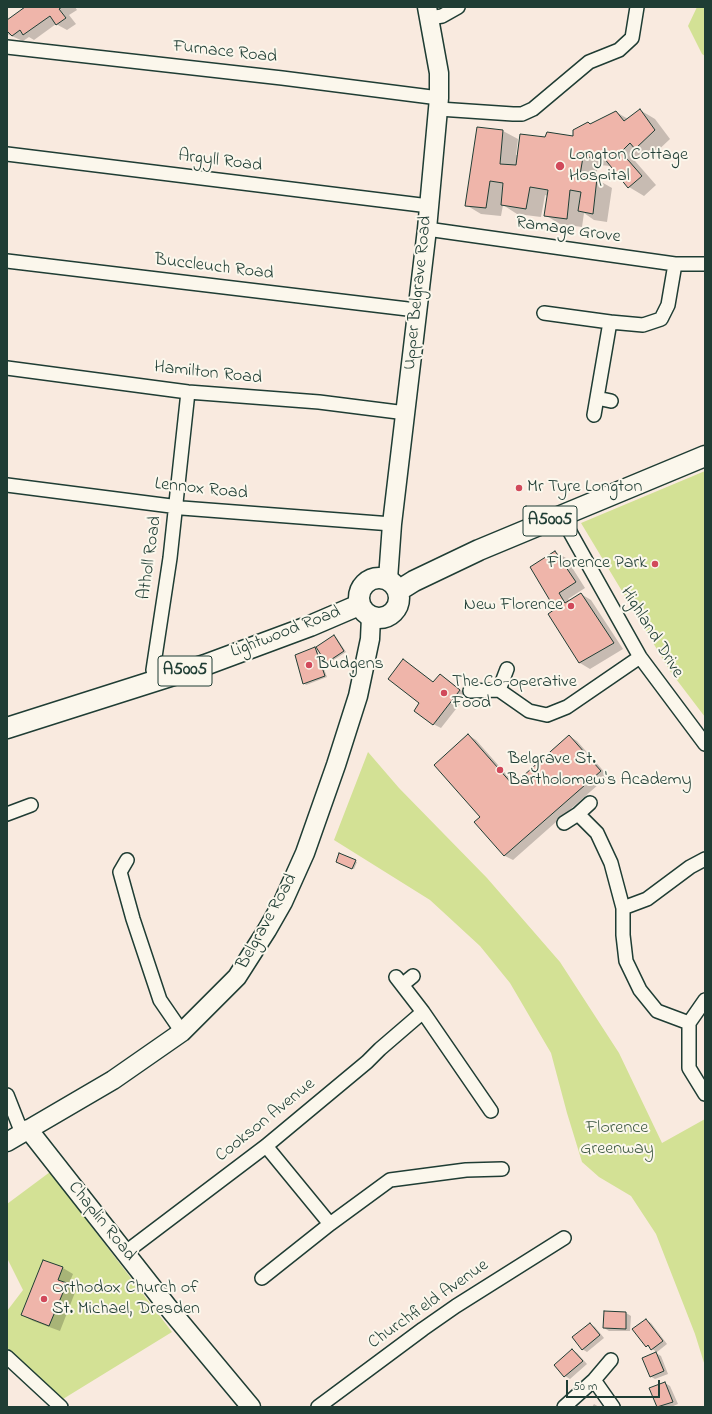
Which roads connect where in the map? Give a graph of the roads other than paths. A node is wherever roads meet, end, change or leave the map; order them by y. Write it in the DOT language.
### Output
graph roads {
  1 [pos="458,7"];
  2 [pos="637,7"];
  3 [pos="428,12"];
  4 [pos="7,46"];
  5 [pos="439,104"];
  6 [pos="7,154"];
  7 [pos="429,206"];
  8 [pos="427,229"];
  9 [pos="7,261"];
  10 [pos="675,264"];
  11 [pos="705,264"];
  12 [pos="416,310"];
  13 [pos="544,313"];
  14 [pos="610,322"];
  15 [pos="7,368"];
  16 [pos="188,392"];
  17 [pos="597,398"];
  18 [pos="610,401"];
  19 [pos="406,414"];
  20 [pos="594,415"];
  21 [pos="705,456"];
  22 [pos="7,485"];
  23 [pos="176,507"];
  24 [pos="561,516"];
  25 [pos="392,524"];
  26 [pos="393,585"];
  27 [pos="365,611"];
  28 [pos="640,657"];
  29 [pos="507,669"];
  30 [pos="157,681"];
  31 [pos="499,690"];
  32 [pos="470,691"];
  33 [pos="7,728"];
  34 [pos="705,744"];
  35 [pos="590,803"];
  36 [pos="31,805"];
  37 [pos="7,814"];
  38 [pos="578,814"];
  39 [pos="564,823"];
  40 [pos="705,859"];
  41 [pos="127,860"];
  42 [pos="623,908"];
  43 [pos="413,976"];
  44 [pos="705,1000"];
  45 [pos="423,1012"];
  46 [pos="689,1023"];
  47 [pos="182,1032"];
  48 [pos="705,1094"];
  49 [pos="7,1095"];
  50 [pos="491,1111"];
  51 [pos="19,1135"];
  52 [pos="266,1146"];
  53 [pos="502,1169"];
  54 [pos="330,1224"];
  55 [pos="564,1238"];
  56 [pos="126,1252"];
  57 [pos="262,1278"];
  58 [pos="7,1357"];
  59 [pos="611,1360"];
  60 [pos="594,1380"];
  61 [pos="61,1407"];
  62 [pos="251,1407"];
  63 [pos="318,1407"];
  64 [pos="564,1407"];
  65 [pos="613,1407"];
  1 -- 3 [label="street"];
  2 -- 5 [label="street, Furnace Road"];
  3 -- 5 [label="street, Upper Belgrave Road"];
  4 -- 5 [label="street, Furnace Road"];
  5 -- 7 [label="street, Upper Belgrave Road"];
  6 -- 7 [label="street, Argyll Road"];
  7 -- 8 [label="street, Upper Belgrave Road"];
  8 -- 10 [label="street, Ramage Grove"];
  8 -- 12 [label="street, Upper Belgrave Road"];
  9 -- 12 [label="street, Buccleuch Road"];
  10 -- 11 [label="street, Ramage Grove"];
  10 -- 14 [label="street"];
  12 -- 19 [label="street, Upper Belgrave Road"];
  13 -- 14 [label="street"];
  14 -- 17 [label="street"];
  15 -- 16 [label="street, Hamilton Road"];
  16 -- 19 [label="street, Hamilton Road"];
  16 -- 23 [label="street, Atholl Road"];
  17 -- 18 [label="street"];
  17 -- 20 [label="street"];
  19 -- 25 [label="street, Upper Belgrave Road"];
  21 -- 24 [label="main road, A5005"];
  22 -- 23 [label="street, Lennox Road"];
  23 -- 25 [label="street, Lennox Road"];
  23 -- 30 [label="street, Atholl Road"];
  24 -- 26 [label="main road, A5005"];
  24 -- 28 [label="street, Highland Drive"];
  25 -- 26 [label="street, Upper Belgrave Road"];
  26 -- 27 [label="main road, A5005"];
  26 -- 27 [label="main road, A5005"];
  27 -- 30 [label="main road, Lightwood Road / A5005"];
  27 -- 47 [label="street, Belgrave Road"];
  28 -- 31 [label="street"];
  28 -- 34 [label="street, Highland Drive"];
  29 -- 31 [label="street"];
  30 -- 33 [label="main road, Lightwood Road / A5005"];
  31 -- 32 [label="street"];
  35 -- 38 [label="street"];
  36 -- 37 [label="street"];
  38 -- 39 [label="street"];
  38 -- 42 [label="street"];
  40 -- 42 [label="street"];
  41 -- 47 [label="street"];
  42 -- 46 [label="street"];
  43 -- 45 [label="street"];
  44 -- 46 [label="street"];
  45 -- 50 [label="street"];
  45 -- 52 [label="street, Cookson Avenue"];
  46 -- 48 [label="street"];
  47 -- 51 [label="street, Belgrave Road"];
  49 -- 51 [label="street, Chaplin Road"];
  51 -- 56 [label="street, Chaplin Road"];
  52 -- 54 [label="street"];
  52 -- 56 [label="street, Cookson Avenue"];
  53 -- 54 [label="street"];
  54 -- 57 [label="street"];
  55 -- 63 [label="street, Churchfield Avenue"];
  56 -- 62 [label="street, Chaplin Road"];
  58 -- 61 [label="street"];
  59 -- 60 [label="street"];
  60 -- 64 [label="street"];
  60 -- 65 [label="street"];
}
